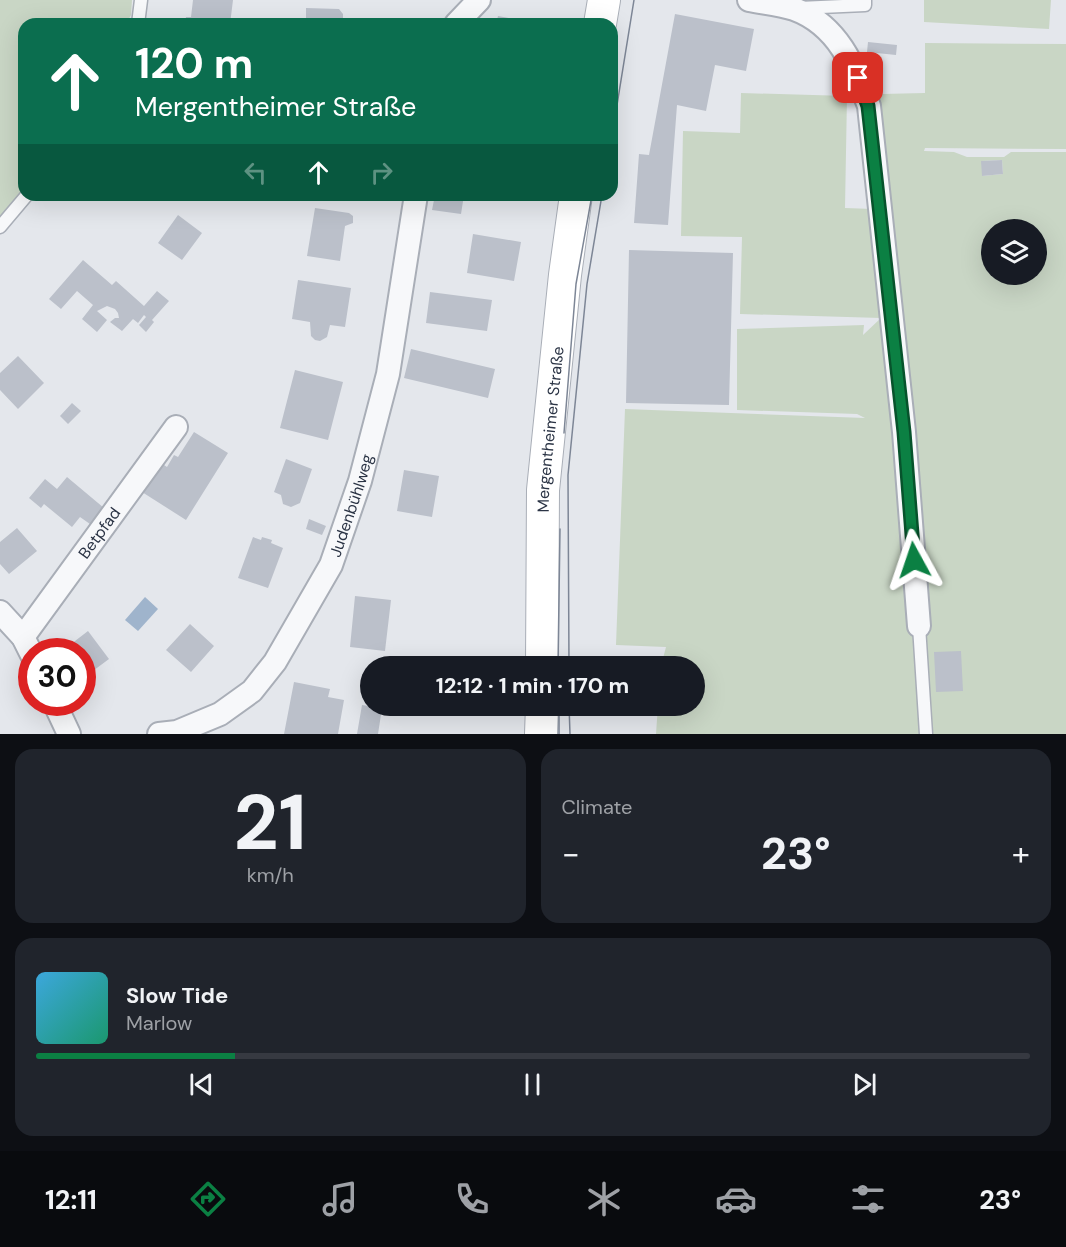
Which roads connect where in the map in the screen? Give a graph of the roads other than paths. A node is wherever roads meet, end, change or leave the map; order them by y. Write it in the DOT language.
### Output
graph roads {
  1 [pos="141,0"];
  2 [pos="479,0"];
  3 [pos="604,0"];
  4 [pos="749,0"];
  5 [pos="865,0"];
  6 [pos="792,4"];
  7 [pos="139,18"];
  8 [pos="462,18"];
  9 [pos="601,18"];
  10 [pos="22,201"];
  11 [pos="415,201"];
  12 [pos="575,201"];
  13 [pos="0,227"];
  14 [pos="176,428"];
  15 [pos="0,612"];
  16 [pos="920,626"];
  17 [pos="21,638"];
  18 [pos="32,638"];
  19 [pos="542,656"];
  20 [pos="61,716"];
  21 [pos="542,716"];
  22 [pos="69,734"];
  23 [pos="159,734"];
  24 [pos="541,734"];
  25 [pos="926,734"];
  1 -- 7 [label="lane"];
  2 -- 8 [label="street"];
  3 -- 9 [label="main road"];
  4 -- 6 [label="street"];
  5 -- 6 [label="lane"];
  6 -- 16 [label="street"];
  10 -- 13 [label="lane"];
  11 -- 23 [label="street, Judenbühlweg"];
  12 -- 19 [label="main road, Mergentheimer Straße"];
  14 -- 18 [label="street, Betpfad"];
  15 -- 17 [label="street, Betpfad"];
  16 -- 25 [label="lane"];
  20 -- 22 [label="street"];
  21 -- 24 [label="main road"];
}
